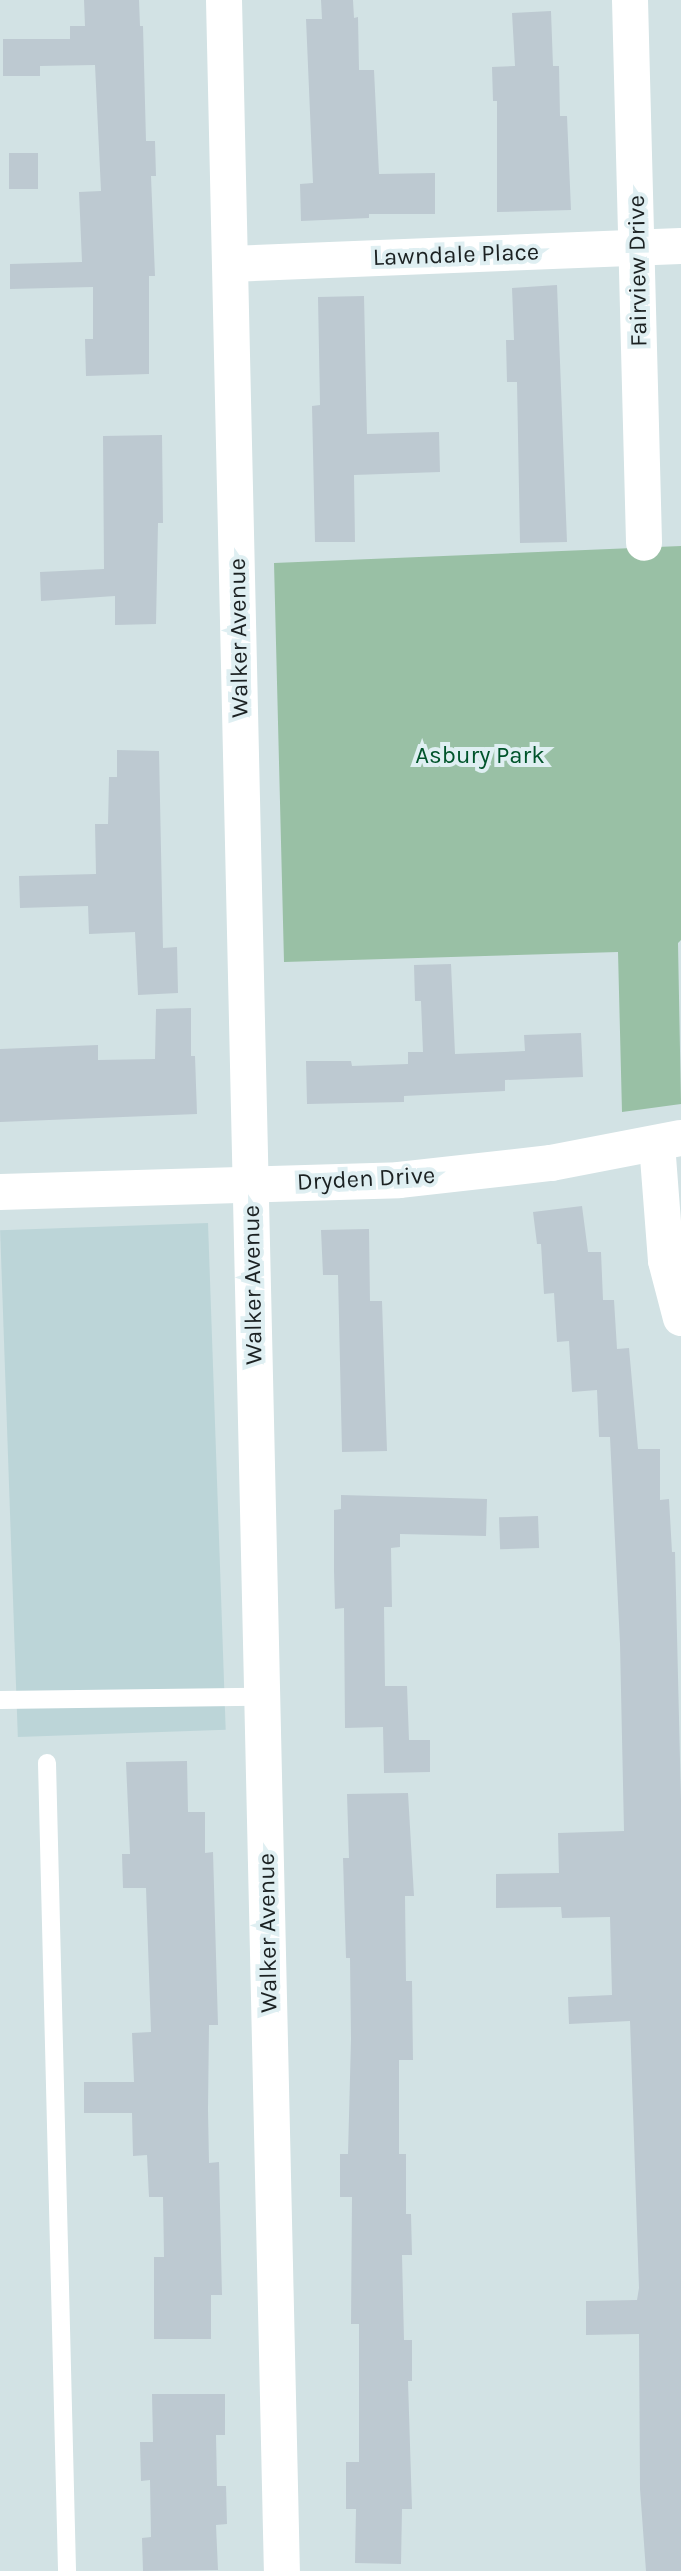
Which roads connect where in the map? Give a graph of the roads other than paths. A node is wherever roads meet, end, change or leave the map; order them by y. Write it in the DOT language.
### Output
graph roads {
  1 [pos="224,0"];
  2 [pos="630,0"];
  3 [pos="681,246"];
  4 [pos="638,248"];
  5 [pos="230,264"];
  6 [pos="644,543"];
  7 [pos="669,1141"];
  8 [pos="251,1184"];
  9 [pos="0,1192"];
  10 [pos="681,1318"];
  11 [pos="262,1697"];
  12 [pos="0,1700"];
  13 [pos="47,1763"];
  14 [pos="67,2571"];
  15 [pos="282,2571"];
  1 -- 5 [label="street, Walker Avenue"];
  2 -- 4 [label="street, Fairview Drive"];
  3 -- 4 [label="street, Lawndale Place"];
  4 -- 5 [label="street, Lawndale Place"];
  4 -- 6 [label="street, Fairview Drive"];
  5 -- 8 [label="street, Walker Avenue"];
  7 -- 8 [label="street, Dryden Drive"];
  7 -- 10 [label="street"];
  8 -- 9 [label="street, Dryden Drive"];
  8 -- 11 [label="street, Walker Avenue"];
  11 -- 12 [label="lane"];
  11 -- 15 [label="street, Walker Avenue"];
  13 -- 14 [label="lane"];
}
